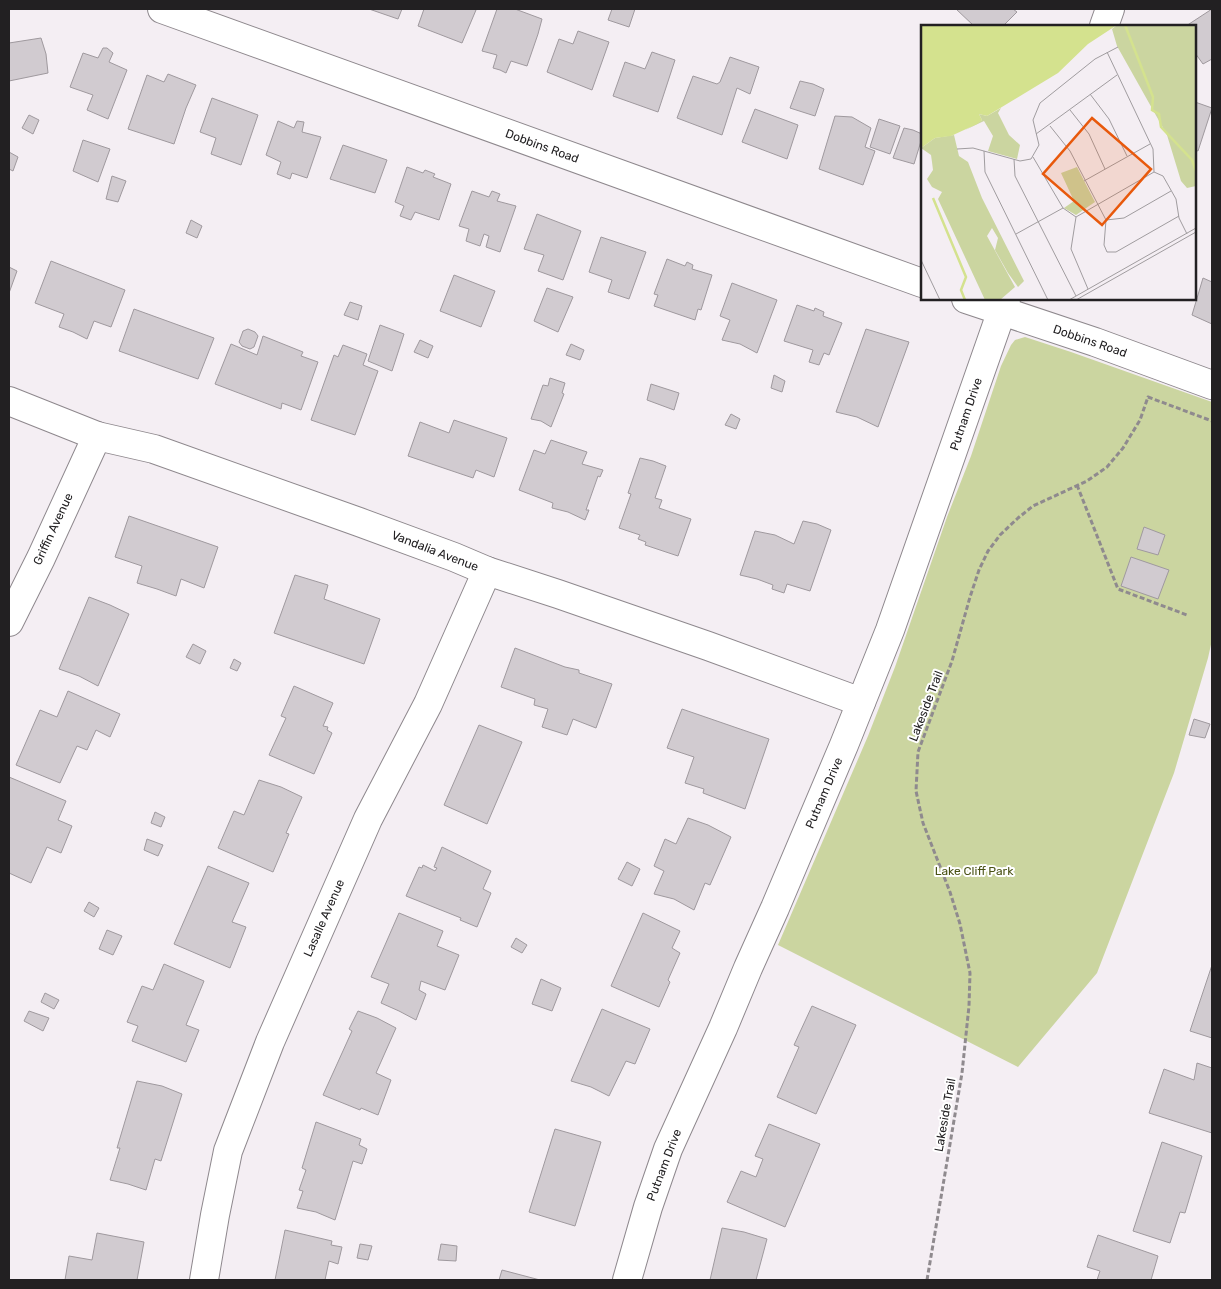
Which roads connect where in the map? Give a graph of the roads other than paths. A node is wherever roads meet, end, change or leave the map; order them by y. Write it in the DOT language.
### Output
graph roads {
  1 [pos="162,9"];
  2 [pos="1110,9"];
  3 [pos="1104,25"];
  4 [pos="921,283"];
  5 [pos="972,300"];
  6 [pos="1004,305"];
  7 [pos="1212,385"];
  8 [pos="9,401"];
  9 [pos="97,436"];
  10 [pos="487,571"];
  11 [pos="9,622"];
  12 [pos="861,702"];
  13 [pos="204,1280"];
  14 [pos="627,1280"];
  1 -- 4 [label="street, Dobbins Road"];
  2 -- 3 [label="street"];
  5 -- 6 [label="street, Dobbins Road"];
  6 -- 7 [label="street, Dobbins Road"];
  6 -- 12 [label="street, Putnam Drive"];
  8 -- 9 [label="street, Vandalia Avenue"];
  9 -- 10 [label="street, Vandalia Avenue"];
  9 -- 11 [label="street, Griffin Avenue"];
  10 -- 12 [label="street, Vandalia Avenue"];
  10 -- 13 [label="street, Lasalle Avenue"];
  12 -- 14 [label="street, Putnam Drive"];
}
